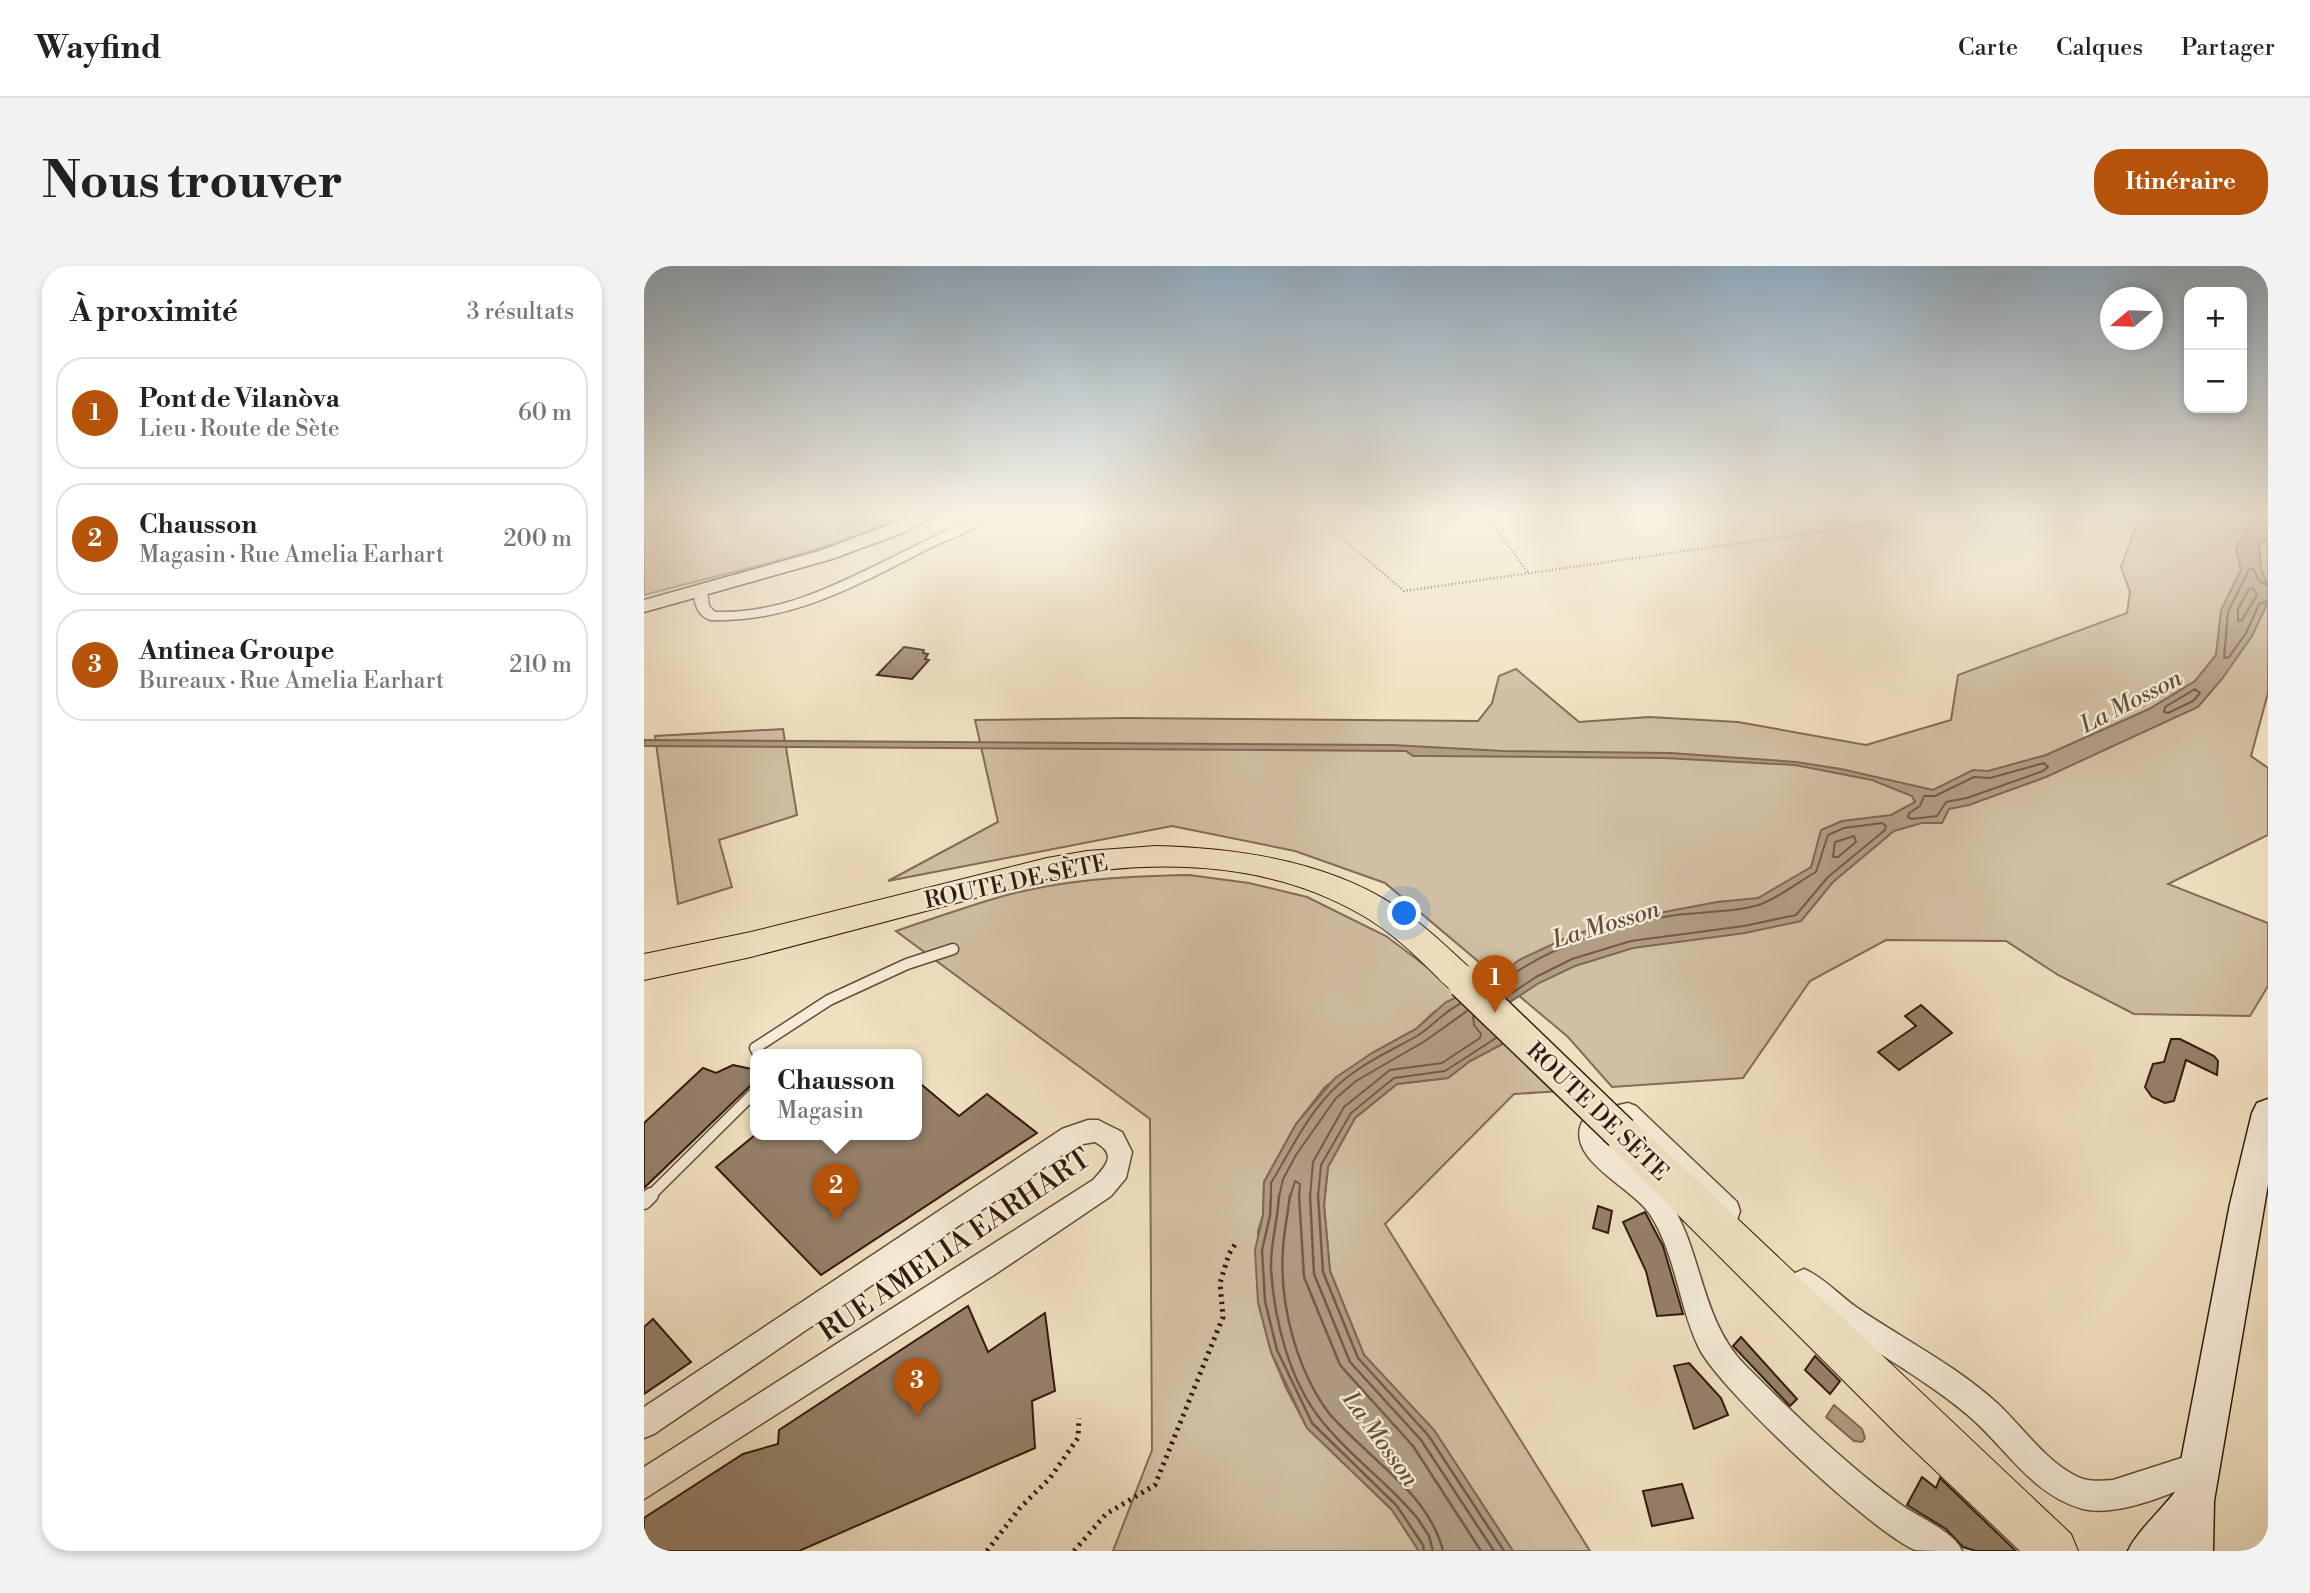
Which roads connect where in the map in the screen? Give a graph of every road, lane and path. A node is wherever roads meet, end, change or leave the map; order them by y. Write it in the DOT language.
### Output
graph roads {
  1 [pos="757,574"];
  2 [pos="868,574"];
  3 [pos="1384,574"];
  4 [pos="1521,574"];
  5 [pos="700,591"];
  6 [pos="644,606"];
  7 [pos="793,934"];
  8 [pos="953,949"];
  9 [pos="644,967"];
  10 [pos="644,986"];
  11 [pos="756,1049"];
  12 [pos="750,1097"];
  13 [pos="2268,1113"];
  14 [pos="644,1202"];
  15 [pos="1237,1241"];
  16 [pos="1079,1418"];
  17 [pos="644,1424"];
  18 [pos="644,1484"];
  19 [pos="2197,1484"];
  20 [pos="2056,1548"];
  21 [pos="987,1551"];
  22 [pos="1074,1551"];
  23 [pos="1947,1551"];
  24 [pos="2149,1551"];
  25 [pos="2192,1551"];
  1 -- 5 [label="street"];
  2 -- 5 [label="street"];
  3 -- 4 [label="path"];
  5 -- 6 [label="street"];
  7 -- 9 [label="main road, ROUTE DE SÈTE"];
  7 -- 10 [label="main road"];
  7 -- 20 [label="main road, ROUTE DE SÈTE, bridge"];
  8 -- 11 [label="lane"];
  12 -- 14 [label="lane"];
  13 -- 19 [label="street"];
  15 -- 22 [label="path"];
  16 -- 21 [label="path"];
  17 -- 18 [label="street, RUE AMELIA EARHART"];
  19 -- 23 [label="street"];
  19 -- 24 [label="street"];
  19 -- 25 [label="street"];
}
